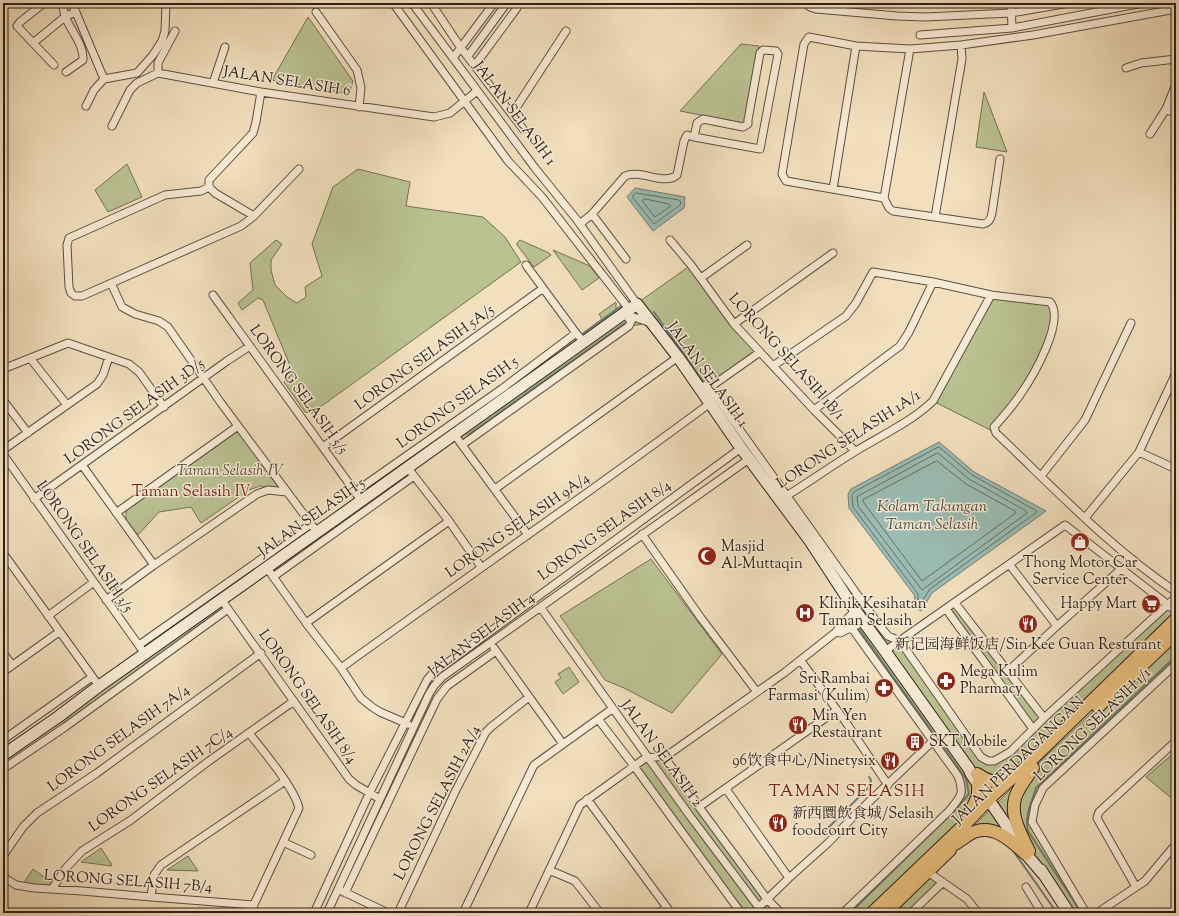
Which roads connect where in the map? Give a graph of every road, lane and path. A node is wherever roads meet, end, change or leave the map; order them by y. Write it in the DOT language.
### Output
graph roads {
  1 [pos="44,3"];
  2 [pos="62,3"];
  3 [pos="72,3"];
  4 [pos="166,3"];
  5 [pos="393,3"];
  6 [pos="412,3"];
  7 [pos="431,3"];
  8 [pos="494,3"];
  9 [pos="805,3"];
  10 [pos="1012,3"];
  11 [pos="1069,3"];
  12 [pos="1143,3"];
  13 [pos="506,4"];
  14 [pos="517,8"];
  15 [pos="1176,9"];
  16 [pos="1101,10"];
  17 [pos="76,12"];
  18 [pos="316,12"];
  19 [pos="1012,13"];
  20 [pos="66,16"];
  21 [pos="1103,22"];
  22 [pos="1012,28"];
  23 [pos="175,31"];
  24 [pos="566,31"];
  25 [pos="920,35"];
  26 [pos="33,43"];
  27 [pos="961,45"];
  28 [pos="856,46"];
  29 [pos="225,47"];
  30 [pos="461,48"];
  31 [pos="910,49"];
  32 [pos="468,56"];
  33 [pos="453,58"];
  34 [pos="1176,59"];
  35 [pos="54,65"];
  36 [pos="475,65"];
  37 [pos="1126,68"];
  38 [pos="66,72"];
  39 [pos="137,73"];
  40 [pos="158,73"];
  41 [pos="104,79"];
  42 [pos="144,79"];
  43 [pos="213,83"];
  44 [pos="1176,84"];
  45 [pos="477,90"];
  46 [pos="261,92"];
  47 [pos="465,102"];
  48 [pos="86,106"];
  49 [pos="359,106"];
  50 [pos="1166,109"];
  51 [pos="1176,112"];
  52 [pos="512,114"];
  53 [pos="112,126"];
  54 [pos="524,128"];
  55 [pos="1150,134"];
  56 [pos="694,136"];
  57 [pos="1000,159"];
  58 [pos="299,169"];
  59 [pos="209,187"];
  60 [pos="833,189"];
  61 [pos="884,198"];
  62 [pos="592,214"];
  63 [pos="254,216"];
  64 [pos="935,217"];
  65 [pos="579,222"];
  66 [pos="568,229"];
  67 [pos="670,240"];
  68 [pos="747,246"];
  69 [pos="833,253"];
  70 [pos="626,258"];
  71 [pos="526,265"];
  72 [pos="701,278"];
  73 [pos="933,282"];
  74 [pos="111,283"];
  75 [pos="542,289"];
  76 [pos="213,295"];
  77 [pos="991,295"];
  78 [pos="633,310"];
  79 [pos="1131,323"];
  80 [pos="734,324"];
  81 [pos="580,337"];
  82 [pos="250,346"];
  83 [pos="760,352"];
  84 [pos="109,357"];
  85 [pos="678,357"];
  86 [pos="30,358"];
  87 [pos="3,364"];
  88 [pos="773,366"];
  89 [pos="1176,373"];
  90 [pos="204,379"];
  91 [pos="704,389"];
  92 [pos="3,400"];
  93 [pos="709,404"];
  94 [pos="67,405"];
  95 [pos="164,407"];
  96 [pos="814,410"];
  97 [pos="238,426"];
  98 [pos="28,433"];
  99 [pos="454,434"];
  100 [pos="462,445"];
  101 [pos="323,448"];
  102 [pos="741,448"];
  103 [pos="3,450"];
  104 [pos="855,451"];
  105 [pos="1139,452"];
  106 [pos="3,454"];
  107 [pos="749,459"];
  108 [pos="82,465"];
  109 [pos="1176,469"];
  110 [pos="411,472"];
  111 [pos="1041,476"];
  112 [pos="494,489"];
  113 [pos="287,492"];
  114 [pos="358,497"];
  115 [pos="34,499"];
  116 [pos="783,499"];
  117 [pos="116,513"];
  118 [pos="1085,518"];
  119 [pos="449,521"];
  120 [pos="314,528"];
  121 [pos="642,534"];
  122 [pos="528,535"];
  123 [pos="3,553"];
  124 [pos="1009,564"];
  125 [pos="154,565"];
  126 [pos="481,567"];
  127 [pos="579,567"];
  128 [pos="266,568"];
  129 [pos="1121,569"];
  130 [pos="585,575"];
  131 [pos="273,577"];
  132 [pos="94,582"];
  133 [pos="226,592"];
  134 [pos="1176,592"];
  135 [pos="1176,597"];
  136 [pos="106,600"];
  137 [pos="955,603"];
  138 [pos="1168,604"];
  139 [pos="541,608"];
  140 [pos="946,608"];
  141 [pos="228,609"];
  142 [pos="855,610"];
  143 [pos="1176,611"];
  144 [pos="48,616"];
  145 [pos="1176,619"];
  146 [pos="863,622"];
  147 [pos="306,623"];
  148 [pos="1057,626"];
  149 [pos="851,627"];
  150 [pos="59,632"];
  151 [pos="836,632"];
  152 [pos="1174,639"];
  153 [pos="900,641"];
  154 [pos="491,644"];
  155 [pos="142,649"];
  156 [pos="496,651"];
  157 [pos="885,651"];
  158 [pos="3,653"];
  159 [pos="261,653"];
  160 [pos="801,660"];
  161 [pos="1176,664"];
  162 [pos="12,665"];
  163 [pos="341,668"];
  164 [pos="1008,671"];
  165 [pos="3,672"];
  166 [pos="96,682"];
  167 [pos="757,692"];
  168 [pos="529,697"];
  169 [pos="294,702"];
  170 [pos="612,709"];
  171 [pos="837,710"];
  172 [pos="1044,718"];
  173 [pos="598,719"];
  174 [pos="404,723"];
  175 [pos="414,726"];
  176 [pos="1033,729"];
  177 [pos="249,733"];
  178 [pos="3,740"];
  179 [pos="933,740"];
  180 [pos="1176,741"];
  181 [pos="563,744"];
  182 [pos="3,755"];
  183 [pos="664,756"];
  184 [pos="647,758"];
  185 [pos="634,766"];
  186 [pos="1028,768"];
  187 [pos="3,769"];
  188 [pos="975,776"];
  189 [pos="285,781"];
  190 [pos="888,785"];
  191 [pos="726,789"];
  192 [pos="369,794"];
  193 [pos="380,799"];
  194 [pos="587,799"];
  195 [pos="994,801"];
  196 [pos="699,807"];
  197 [pos="964,826"];
  198 [pos="283,842"];
  199 [pos="955,844"];
  200 [pos="1176,844"];
  201 [pos="1027,852"];
  202 [pos="311,855"];
  203 [pos="3,856"];
  204 [pos="549,870"];
  205 [pos="928,872"];
  206 [pos="3,877"];
  207 [pos="789,878"];
  208 [pos="943,882"];
  209 [pos="1026,887"];
  210 [pos="1136,887"];
  211 [pos="52,889"];
  212 [pos="338,889"];
  213 [pos="324,892"];
  214 [pos="345,893"];
  215 [pos="334,896"];
  216 [pos="151,897"];
  217 [pos="767,899"];
  218 [pos="254,905"];
  219 [pos="668,910"];
  220 [pos="760,910"];
  221 [pos="250,913"];
  222 [pos="314,913"];
  223 [pos="327,913"];
  224 [pos="388,913"];
  225 [pos="398,913"];
  226 [pos="463,913"];
  227 [pos="529,913"];
  228 [pos="600,913"];
  229 [pos="660,913"];
  230 [pos="740,913"];
  231 [pos="781,913"];
  232 [pos="843,913"];
  233 [pos="872,913"];
  234 [pos="885,913"];
  235 [pos="911,913"];
  236 [pos="978,913"];
  237 [pos="1042,913"];
  238 [pos="1069,913"];
  239 [pos="1086,913"];
  240 [pos="1096,913"];
  1 -- 26 [label="street"];
  2 -- 20 [label="street"];
  3 -- 17 [label="street"];
  4 -- 39 [label="street"];
  5 -- 47 [label="street"];
  6 -- 33 [label="street, JALAN SELASIH 1"];
  7 -- 30 [label="street"];
  8 -- 30 [label="street"];
  9 -- 19 [label="street"];
  10 -- 19 [label="street"];
  11 -- 19 [label="street"];
  12 -- 16 [label="street"];
  13 -- 32 [label="street"];
  14 -- 36 [label="street"];
  15 -- 21 [label="street"];
  16 -- 21 [label="street"];
  16 -- 22 [label="street"];
  17 -- 20 [label="street"];
  17 -- 41 [label="street"];
  18 -- 49 [label="street"];
  19 -- 22 [label="street"];
  20 -- 26 [label="street"];
  20 -- 38 [label="street"];
  21 -- 27 [label="street"];
  22 -- 25 [label="street"];
  23 -- 40 [label="street"];
  24 -- 52 [label="street"];
  26 -- 35 [label="street"];
  27 -- 31 [label="street"];
  27 -- 64 [label="street"];
  28 -- 31 [label="street"];
  28 -- 60 [label="street"];
  28 -- 60 [label="street"];
  29 -- 43 [label="street"];
  30 -- 32 [label="street"];
  30 -- 33 [label="street"];
  31 -- 61 [label="street"];
  32 -- 36 [label="street"];
  33 -- 45 [label="street, JALAN SELASIH 1"];
  34 -- 37 [label="street"];
  36 -- 52 [label="street"];
  39 -- 41 [label="street"];
  39 -- 42 [label="street"];
  40 -- 42 [label="street"];
  40 -- 43 [label="street, JALAN SELASIH 6"];
  41 -- 48 [label="street"];
  42 -- 53 [label="street"];
  43 -- 46 [label="street, JALAN SELASIH 6"];
  44 -- 50 [label="street"];
  45 -- 47 [label="street, JALAN SELASIH 6"];
  45 -- 65 [label="street, JALAN SELASIH 1"];
  46 -- 49 [label="street, JALAN SELASIH 6"];
  46 -- 59 [label="street"];
  47 -- 49 [label="street, JALAN SELASIH 6"];
  47 -- 66 [label="street"];
  50 -- 51 [label="street"];
  50 -- 55 [label="street"];
  52 -- 54 [label="street"];
  56 -- 56 [label="street"];
  56 -- 62 [label="street"];
  57 -- 64 [label="street"];
  58 -- 63 [label="street"];
  59 -- 63 [label="street"];
  59 -- 74 [label="street"];
  60 -- 61 [label="street"];
  61 -- 64 [label="street"];
  62 -- 65 [label="street"];
  62 -- 70 [label="street"];
  63 -- 74 [label="street"];
  65 -- 66 [label="street"];
  65 -- 78 [label="street, JALAN SELASIH 1"];
  66 -- 78 [label="street"];
  67 -- 72 [label="street, LORONG SELASIH 1B/1"];
  68 -- 72 [label="street"];
  69 -- 80 [label="street"];
  71 -- 75 [label="street"];
  72 -- 80 [label="street, LORONG SELASIH 1B/1"];
  73 -- 77 [label="street"];
  73 -- 88 [label="street"];
  73 -- 96 [label="street"];
  74 -- 90 [label="street"];
  75 -- 81 [label="street"];
  75 -- 101 [label="street, LORONG SELASIH 5A/5"];
  76 -- 82 [label="street, LORONG SELASIH 5/5"];
  77 -- 104 [label="street, LORONG SELASIH 1A/1"];
  77 -- 111 [label="street"];
  78 -- 81 [label="street, JALAN SELASIH 5"];
  78 -- 85 [label="street, JALAN SELASIH 1"];
  78 -- 100 [label="street"];
  79 -- 111 [label="street"];
  80 -- 83 [label="street, LORONG SELASIH 1B/1"];
  81 -- 99 [label="street, JALAN SELASIH 5"];
  81 -- 114 [label="street, LORONG SELASIH 5"];
  82 -- 90 [label="street, LORONG SELASIH 3D/5"];
  82 -- 101 [label="street, LORONG SELASIH 5/5"];
  83 -- 88 [label="street, LORONG SELASIH 1B/1"];
  83 -- 91 [label="street"];
  84 -- 86 [label="street"];
  84 -- 94 [label="street"];
  84 -- 95 [label="street"];
  85 -- 91 [label="street, JALAN SELASIH 1"];
  85 -- 112 [label="street"];
  86 -- 87 [label="street"];
  86 -- 94 [label="street"];
  88 -- 96 [label="street, LORONG SELASIH 1B/1"];
  89 -- 105 [label="street"];
  90 -- 95 [label="street, LORONG SELASIH 3D/5"];
  90 -- 97 [label="street"];
  91 -- 93 [label="street, JALAN SELASIH 1"];
  91 -- 116 [label="street"];
  92 -- 98 [label="street"];
  93 -- 102 [label="street, JALAN SELASIH 1"];
  93 -- 122 [label="street, LORONG SELASIH 9A/4"];
  94 -- 98 [label="street"];
  95 -- 108 [label="street, LORONG SELASIH 3D/5"];
  96 -- 104 [label="street, LORONG SELASIH 1B/1"];
  97 -- 113 [label="street"];
  97 -- 117 [label="street"];
  98 -- 103 [label="street"];
  99 -- 100 [label="street"];
  99 -- 110 [label="street, JALAN SELASIH 5"];
  100 -- 112 [label="street"];
  101 -- 114 [label="street, LORONG SELASIH 5/5"];
  102 -- 107 [label="street, JALAN SELASIH 1"];
  102 -- 127 [label="street, LORONG SELASIH 8/4"];
  104 -- 116 [label="street, LORONG SELASIH 1A/1"];
  105 -- 109 [label="street"];
  105 -- 118 [label="street"];
  106 -- 115 [label="street, LORONG SELASIH 3/5"];
  107 -- 116 [label="street, JALAN SELASIH 1"];
  107 -- 121 [label="street, JALAN SELASIH 4"];
  108 -- 115 [label="street, LORONG SELASIH 3D/5"];
  108 -- 117 [label="street"];
  110 -- 114 [label="street, JALAN SELASIH 5"];
  110 -- 119 [label="street"];
  110 -- 131 [label="street"];
  111 -- 118 [label="street"];
  112 -- 122 [label="street"];
  113 -- 120 [label="street"];
  113 -- 125 [label="street"];
  114 -- 120 [label="street, JALAN SELASIH 5"];
  115 -- 132 [label="street, LORONG SELASIH 3/5"];
  116 -- 142 [label="street, JALAN SELASIH 1"];
  116 -- 153 [label="street"];
  117 -- 125 [label="street"];
  118 -- 134 [label="street"];
  119 -- 126 [label="street"];
  119 -- 147 [label="street"];
  120 -- 128 [label="street, JALAN SELASIH 5"];
  120 -- 133 [label="street, JALAN SELASIH 5"];
  121 -- 130 [label="street, JALAN SELASIH 4"];
  121 -- 167 [label="street"];
  122 -- 126 [label="street, LORONG SELASIH 9A/4"];
  123 -- 144 [label="street"];
  124 -- 129 [label="street"];
  124 -- 137 [label="street"];
  124 -- 148 [label="street"];
  125 -- 136 [label="street"];
  126 -- 163 [label="street, LORONG SELASIH 9A/4"];
  127 -- 130 [label="street"];
  127 -- 174 [label="street, LORONG SELASIH 8/4"];
  128 -- 131 [label="street"];
  128 -- 133 [label="street, JALAN SELASIH 5"];
  129 -- 138 [label="street"];
  129 -- 148 [label="street"];
  130 -- 139 [label="street, JALAN SELASIH 4"];
  131 -- 147 [label="street"];
  132 -- 136 [label="street, LORONG SELASIH 3/5"];
  132 -- 144 [label="street"];
  133 -- 141 [label="street, LORONG SELASIH 8/4"];
  133 -- 155 [label="street, JALAN SELASIH 5"];
  135 -- 138 [label="street"];
  136 -- 155 [label="street, LORONG SELASIH 3/5"];
  137 -- 140 [label="street"];
  137 -- 164 [label="street"];
  138 -- 143 [label="street"];
  138 -- 172 [label="street"];
  139 -- 154 [label="street, JALAN SELASIH 4"];
  139 -- 170 [label="street, JALAN SELASIH 2"];
  140 -- 153 [label="street"];
  140 -- 176 [label="street"];
  141 -- 159 [label="street, LORONG SELASIH 8/4"];
  141 -- 187 [label="street"];
  142 -- 146 [label="street, JALAN SELASIH 1"];
  142 -- 151 [label="street"];
  144 -- 150 [label="street"];
  145 -- 186 [label="main road, JALAN PERDAGANGAN"];
  146 -- 149 [label="street"];
  146 -- 157 [label="street, JALAN SELASIH 1"];
  147 -- 163 [label="street"];
  148 -- 164 [label="street"];
  149 -- 151 [label="street"];
  149 -- 179 [label="street"];
  150 -- 162 [label="street"];
  150 -- 166 [label="street"];
  151 -- 160 [label="street"];
  152 -- 186 [label="main road, JALAN PERDAGANGAN"];
  153 -- 157 [label="street"];
  153 -- 176 [label="street"];
  154 -- 156 [label="street"];
  154 -- 175 [label="street, JALAN SELASIH 4"];
  155 -- 166 [label="street, JALAN SELASIH 5"];
  156 -- 168 [label="street"];
  156 -- 214 [label="street"];
  157 -- 188 [label="street, JALAN SELASIH 1"];
  158 -- 162 [label="street"];
  159 -- 169 [label="street, LORONG SELASIH 8/4"];
  159 -- 203 [label="street, LORONG SELASIH 7A/4"];
  160 -- 167 [label="street"];
  160 -- 171 [label="street"];
  161 -- 239 [label="street, LORONG SELASIH 1/1"];
  162 -- 165 [label="street"];
  163 -- 174 [label="street"];
  164 -- 172 [label="street"];
  166 -- 178 [label="street, JALAN SELASIH 5"];
  166 -- 182 [label="street, JALAN SELASIH 5"];
  167 -- 183 [label="street"];
  168 -- 181 [label="street"];
  168 -- 225 [label="street, LORONG SELASIH 2A/4"];
  169 -- 177 [label="street, LORONG SELASIH 7C/4"];
  169 -- 192 [label="street, LORONG SELASIH 8/4"];
  170 -- 173 [label="street"];
  170 -- 184 [label="street, JALAN SELASIH 2"];
  171 -- 190 [label="street"];
  171 -- 191 [label="street"];
  172 -- 176 [label="street"];
  173 -- 181 [label="street"];
  173 -- 185 [label="street"];
  174 -- 175 [label="street"];
  174 -- 192 [label="street"];
  175 -- 193 [label="street, JALAN SELASIH 4"];
  177 -- 189 [label="street"];
  177 -- 211 [label="street, LORONG SELASIH 7C/4"];
  179 -- 190 [label="street"];
  179 -- 232 [label="street"];
  180 -- 210 [label="street"];
  181 -- 226 [label="street"];
  183 -- 184 [label="street"];
  183 -- 196 [label="street"];
  184 -- 185 [label="street"];
  184 -- 220 [label="street, JALAN SELASIH 2"];
  185 -- 194 [label="street"];
  185 -- 230 [label="street"];
  186 -- 188 [label="main road"];
  186 -- 195 [label="main road, JALAN PERDAGANGAN"];
  186 -- 201 [label="main road"];
  188 -- 195 [label="street, JALAN SELASIH 1"];
  188 -- 197 [label="main road"];
  189 -- 198 [label="street"];
  189 -- 216 [label="street"];
  190 -- 207 [label="street"];
  191 -- 196 [label="street"];
  191 -- 207 [label="street"];
  192 -- 193 [label="street, LORONG SELASIH 8/4"];
  192 -- 213 [label="street"];
  193 -- 212 [label="street, JALAN SELASIH 4"];
  194 -- 204 [label="street"];
  194 -- 219 [label="street"];
  195 -- 197 [label="main road, JALAN PERDAGANGAN"];
  195 -- 199 [label="main road, JALAN PERDAGANGAN"];
  195 -- 201 [label="street, JALAN SELASIH 1"];
  196 -- 217 [label="street"];
  197 -- 233 [label="main road, JALAN PERDAGANGAN"];
  198 -- 202 [label="street"];
  198 -- 218 [label="street"];
  199 -- 201 [label="main road"];
  199 -- 205 [label="main road, JALAN PERDAGANGAN"];
  200 -- 210 [label="street"];
  201 -- 238 [label="street, JALAN SELASIH 1"];
  204 -- 227 [label="street"];
  204 -- 228 [label="street"];
  205 -- 208 [label="street"];
  205 -- 234 [label="main road, JALAN PERDAGANGAN"];
  206 -- 211 [label="street, LORONG SELASIH 7B/4"];
  207 -- 217 [label="street"];
  208 -- 235 [label="street"];
  208 -- 236 [label="street"];
  209 -- 237 [label="street"];
  210 -- 240 [label="street"];
  211 -- 216 [label="street, LORONG SELASIH 7B/4"];
  212 -- 214 [label="street"];
  212 -- 215 [label="street, JALAN SELASIH 4"];
  213 -- 215 [label="street"];
  213 -- 222 [label="street"];
  214 -- 224 [label="street"];
  215 -- 223 [label="street, JALAN SELASIH 4"];
  216 -- 218 [label="street, LORONG SELASIH 7B/4"];
  217 -- 220 [label="street"];
  217 -- 231 [label="street"];
  218 -- 221 [label="street"];
  219 -- 229 [label="street"];
}
